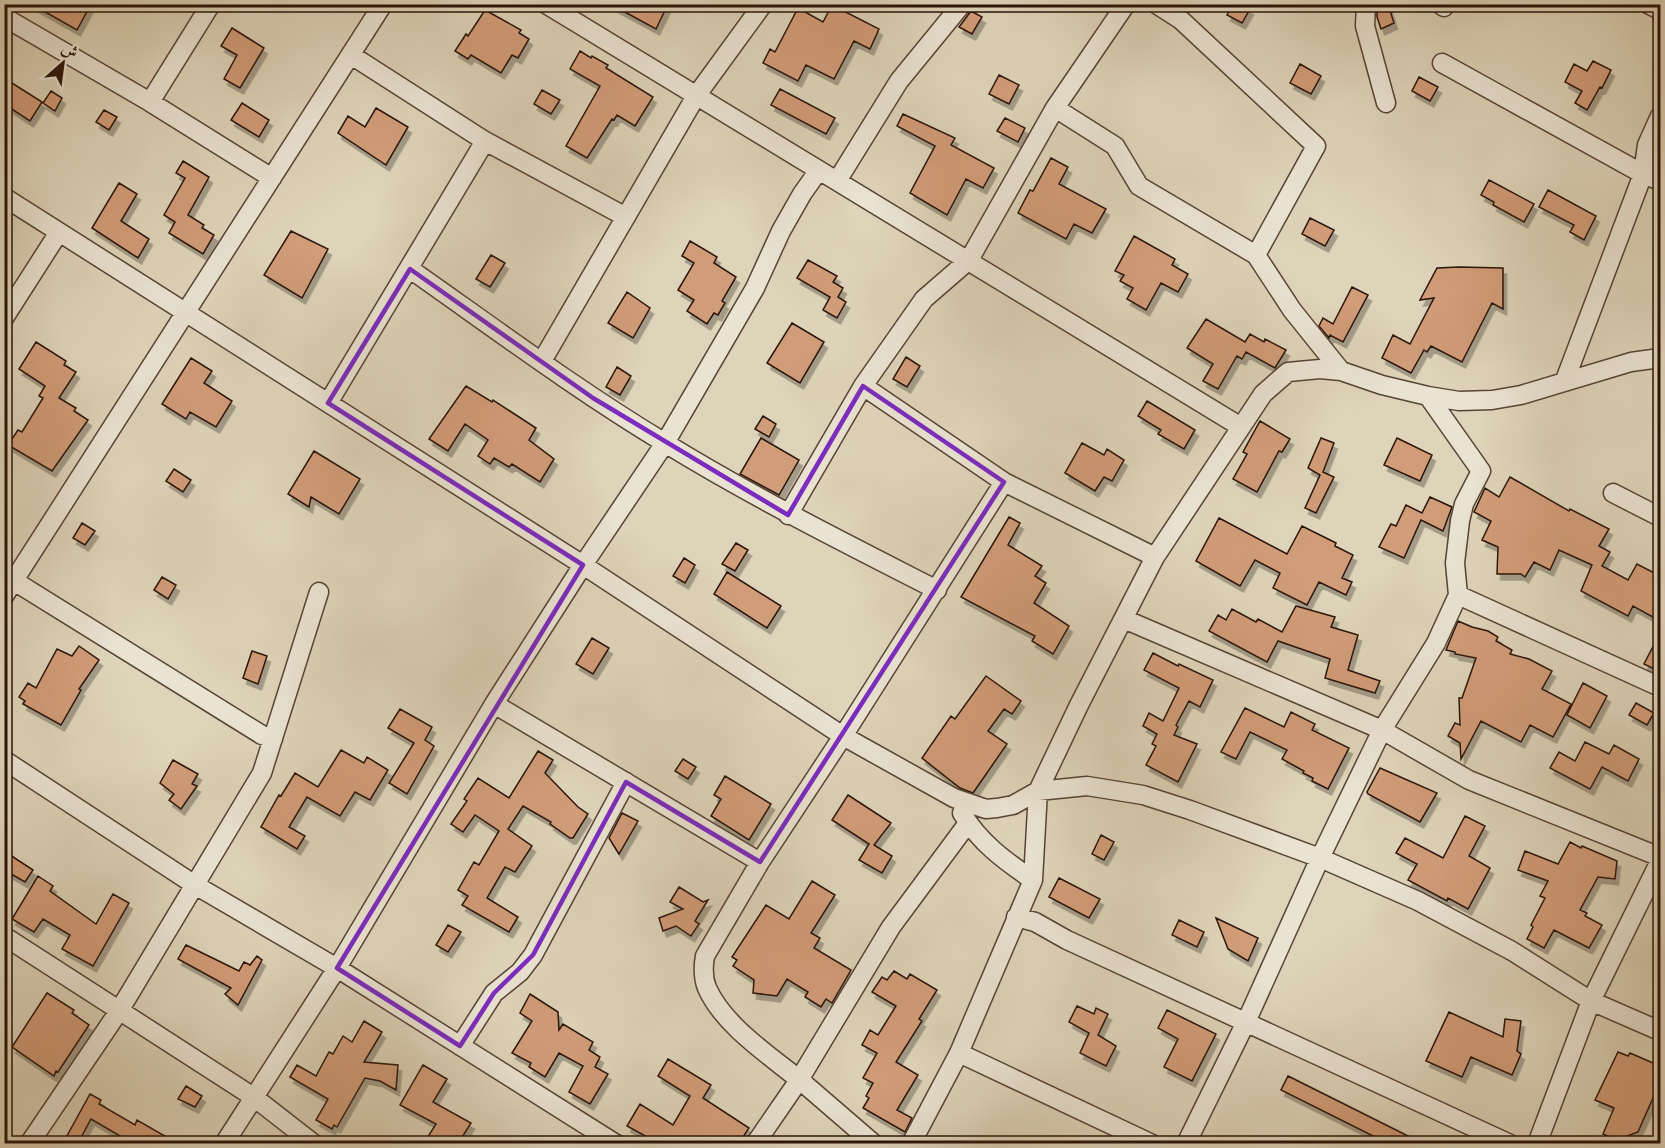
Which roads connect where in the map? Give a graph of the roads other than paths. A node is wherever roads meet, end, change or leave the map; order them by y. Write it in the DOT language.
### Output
graph roads {
  1 [pos="211,4"];
  2 [pos="383,4"];
  3 [pos="546,4"];
  4 [pos="763,4"];
  5 [pos="962,4"];
  6 [pos="1126,4"];
  7 [pos="1156,4"];
  8 [pos="1366,4"];
  9 [pos="1440,4"];
  10 [pos="1445,4"];
  11 [pos="1648,4"];
  12 [pos="1660,10"];
  13 [pos="9,16"];
  14 [pos="351,56"];
  15 [pos="1442,63"];
  16 [pos="696,96"];
  17 [pos="150,102"];
  18 [pos="1386,103"];
  19 [pos="1055,108"];
  20 [pos="1660,116"];
  21 [pos="485,141"];
  22 [pos="819,170"];
  23 [pos="1643,174"];
  24 [pos="272,178"];
  25 [pos="837,181"];
  26 [pos="1660,181"];
  27 [pos="4,198"];
  28 [pos="626,217"];
  29 [pos="59,232"];
  30 [pos="1256,255"];
  31 [pos="969,260"];
  32 [pos="410,269"];
  33 [pos="185,312"];
  34 [pos="4,318"];
  35 [pos="1660,358"];
  36 [pos="542,361"];
  37 [pos="1341,371"];
  38 [pos="1564,380"];
  39 [pos="863,386"];
  40 [pos="1428,396"];
  41 [pos="328,403"];
  42 [pos="1241,427"];
  43 [pos="665,443"];
  44 [pos="1004,482"];
  45 [pos="1613,493"];
  46 [pos="788,515"];
  47 [pos="1660,517"];
  48 [pos="1155,557"];
  49 [pos="582,565"];
  50 [pos="8,584"];
  51 [pos="937,590"];
  52 [pos="319,592"];
  53 [pos="1458,595"];
  54 [pos="1124,619"];
  55 [pos="1660,687"];
  56 [pos="494,704"];
  57 [pos="1382,730"];
  58 [pos="843,736"];
  59 [pos="273,739"];
  60 [pos="4,760"];
  61 [pos="626,782"];
  62 [pos="1038,791"];
  63 [pos="954,798"];
  64 [pos="968,824"];
  65 [pos="1320,858"];
  66 [pos="1660,859"];
  67 [pos="760,862"];
  68 [pos="1033,880"];
  69 [pos="195,885"];
  70 [pos="1016,917"];
  71 [pos="4,936"];
  72 [pos="338,968"];
  73 [pos="1591,1001"];
  74 [pos="119,1011"];
  75 [pos="1246,1022"];
  76 [pos="1660,1031"];
  77 [pos="460,1046"];
  78 [pos="959,1053"];
  79 [pos="799,1080"];
  80 [pos="255,1098"];
  81 [pos="606,1141"];
  82 [pos="29,1143"];
  83 [pos="224,1143"];
  84 [pos="314,1143"];
  85 [pos="755,1143"];
  86 [pos="874,1143"];
  87 [pos="911,1143"];
  88 [pos="1152,1143"];
  89 [pos="1186,1143"];
  90 [pos="1510,1143"];
  91 [pos="1537,1143"];
  1 -- 17 [label="street"];
  2 -- 14 [label="street"];
  3 -- 16 [label="street"];
  4 -- 16 [label="street"];
  5 -- 25 [label="street"];
  6 -- 19 [label="street"];
  7 -- 30 [label="street"];
  8 -- 18 [label="street"];
  9 -- 10 [label="street"];
  11 -- 12 [label="street"];
  13 -- 17 [label="street"];
  14 -- 21 [label="street"];
  14 -- 24 [label="street"];
  15 -- 23 [label="street"];
  16 -- 22 [label="street"];
  16 -- 28 [label="street"];
  17 -- 24 [label="street"];
  19 -- 30 [label="street"];
  19 -- 31 [label="street"];
  20 -- 23 [label="street"];
  21 -- 28 [label="street"];
  21 -- 32 [label="street"];
  22 -- 25 [label="street"];
  22 -- 43 [label="street"];
  23 -- 26 [label="street"];
  23 -- 38 [label="street"];
  24 -- 33 [label="street"];
  25 -- 31 [label="street"];
  27 -- 29 [label="street"];
  28 -- 36 [label="street"];
  29 -- 33 [label="street"];
  29 -- 34 [label="street"];
  30 -- 37 [label="street"];
  31 -- 39 [label="street"];
  31 -- 42 [label="street"];
  32 -- 36 [label="street"];
  32 -- 41 [label="street"];
  33 -- 41 [label="street"];
  33 -- 50 [label="street"];
  35 -- 38 [label="street"];
  36 -- 43 [label="street"];
  37 -- 40 [label="street"];
  37 -- 42 [label="street"];
  38 -- 40 [label="street"];
  39 -- 44 [label="street"];
  39 -- 46 [label="street"];
  40 -- 53 [label="street"];
  41 -- 49 [label="street"];
  42 -- 48 [label="street"];
  43 -- 46 [label="street"];
  43 -- 49 [label="street"];
  44 -- 48 [label="street"];
  44 -- 51 [label="street"];
  45 -- 47 [label="street"];
  46 -- 51 [label="street"];
  48 -- 54 [label="street"];
  49 -- 56 [label="street"];
  49 -- 58 [label="street"];
  50 -- 59 [label="street"];
  51 -- 58 [label="street"];
  52 -- 59 [label="street"];
  53 -- 55 [label="street"];
  53 -- 57 [label="street"];
  54 -- 57 [label="street"];
  54 -- 62 [label="street"];
  56 -- 61 [label="street"];
  56 -- 72 [label="street"];
  57 -- 65 [label="street"];
  57 -- 66 [label="street"];
  58 -- 63 [label="street"];
  58 -- 67 [label="street"];
  59 -- 69 [label="street"];
  60 -- 69 [label="street"];
  61 -- 67 [label="street"];
  61 -- 77 [label="street"];
  62 -- 63 [label="street"];
  62 -- 65 [label="street"];
  62 -- 68 [label="street"];
  63 -- 64 [label="street"];
  64 -- 68 [label="street"];
  64 -- 79 [label="street"];
  65 -- 73 [label="street"];
  65 -- 75 [label="street"];
  66 -- 73 [label="street"];
  67 -- 79 [label="street"];
  68 -- 70 [label="street"];
  69 -- 72 [label="street"];
  69 -- 74 [label="street"];
  70 -- 75 [label="street"];
  70 -- 78 [label="street"];
  71 -- 74 [label="street"];
  72 -- 77 [label="street"];
  72 -- 80 [label="street"];
  73 -- 76 [label="street"];
  73 -- 91 [label="street"];
  74 -- 80 [label="street"];
  74 -- 82 [label="street"];
  75 -- 89 [label="street"];
  75 -- 90 [label="street"];
  77 -- 81 [label="street"];
  78 -- 87 [label="street"];
  78 -- 88 [label="street"];
  79 -- 85 [label="street"];
  79 -- 86 [label="street"];
  80 -- 83 [label="street"];
  80 -- 84 [label="street"];
}
